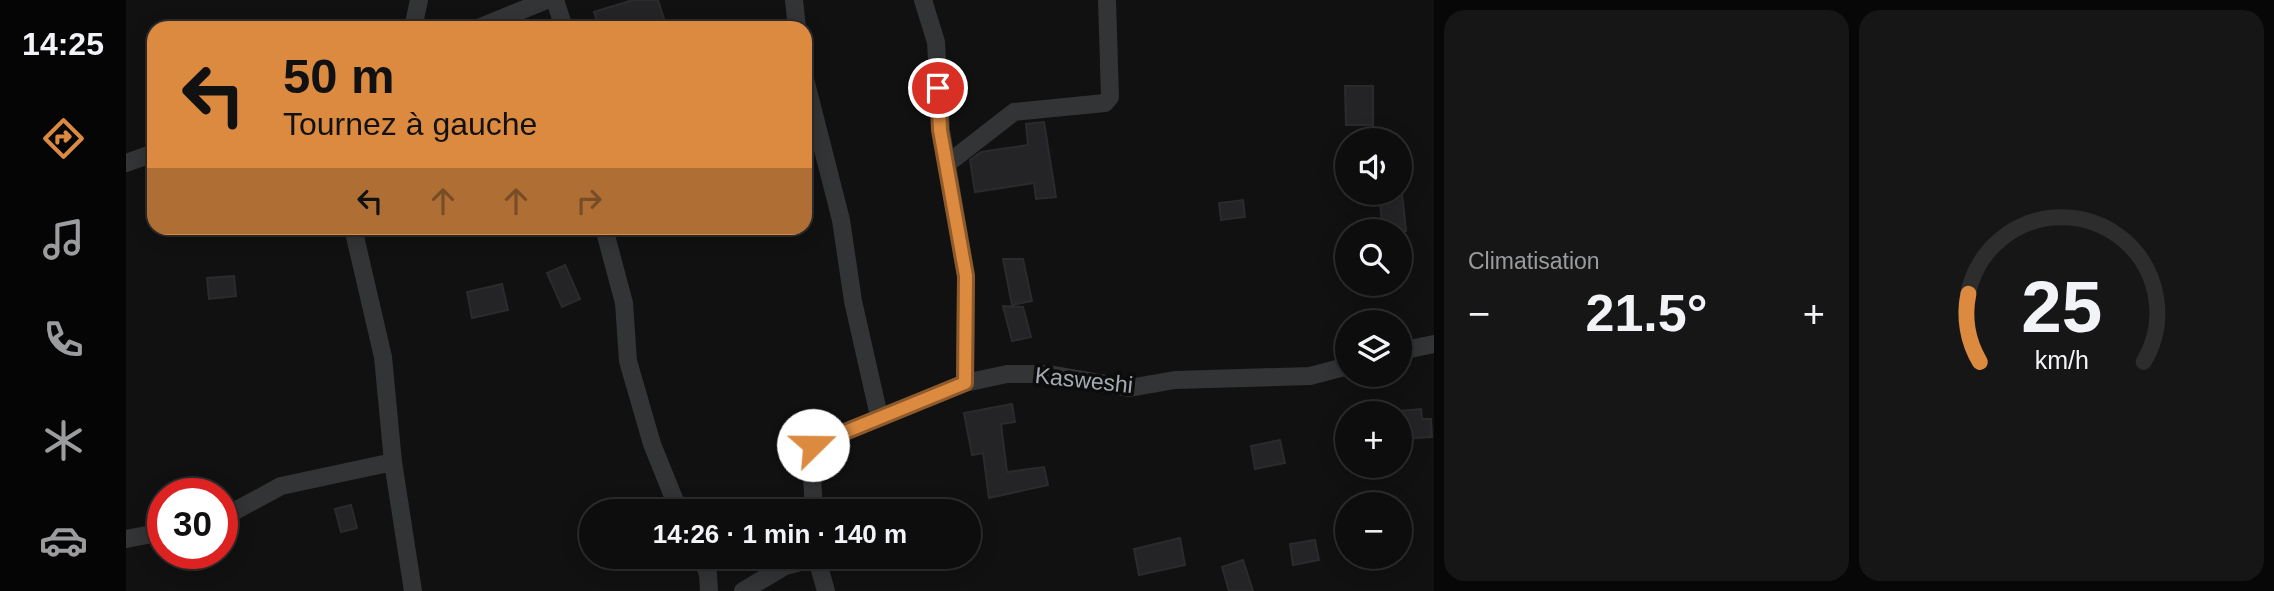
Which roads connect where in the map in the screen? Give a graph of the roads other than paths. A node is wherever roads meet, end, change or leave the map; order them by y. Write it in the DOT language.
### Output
graph roads {
  1 [pos="419,0"];
  2 [pos="547,0"];
  3 [pos="555,0"];
  4 [pos="794,0"];
  5 [pos="923,0"];
  6 [pos="1107,0"];
  7 [pos="510,7"];
  8 [pos="414,21"];
  9 [pos="489,21"];
  10 [pos="562,21"];
  11 [pos="796,21"];
  12 [pos="812,106"];
  13 [pos="147,156"];
  14 [pos="126,163"];
  15 [pos="947,164"];
  16 [pos="356,235"];
  17 [pos="606,235"];
  18 [pos="1434,344"];
  19 [pos="1412,349"];
  20 [pos="1335,369"];
  21 [pos="965,383"];
  22 [pos="879,416"];
  23 [pos="393,462"];
  24 [pos="674,499"];
  25 [pos="813,499"];
  26 [pos="238,509"];
  27 [pos="147,535"];
  28 [pos="126,539"];
  29 [pos="706,569"];
  30 [pos="780,569"];
  31 [pos="820,569"];
  32 [pos="413,591"];
  33 [pos="709,591"];
  34 [pos="743,591"];
  35 [pos="826,591"];
  1 -- 8 [label="street"];
  2 -- 7 [label="street"];
  3 -- 10 [label="street"];
  4 -- 11 [label="street"];
  5 -- 15 [label="street"];
  6 -- 15 [label="street"];
  7 -- 9 [label="street"];
  12 -- 22 [label="street"];
  13 -- 14 [label="street"];
  15 -- 21 [label="street"];
  16 -- 23 [label="street"];
  17 -- 24 [label="street"];
  18 -- 19 [label="street"];
  20 -- 21 [label="street, Kasweshi"];
  21 -- 22 [label="street, Kasweshi"];
  22 -- 25 [label="street, Kasweshi"];
  23 -- 26 [label="street"];
  23 -- 32 [label="street"];
  27 -- 28 [label="street"];
  29 -- 33 [label="street"];
  30 -- 34 [label="street"];
  31 -- 35 [label="street"];
}
